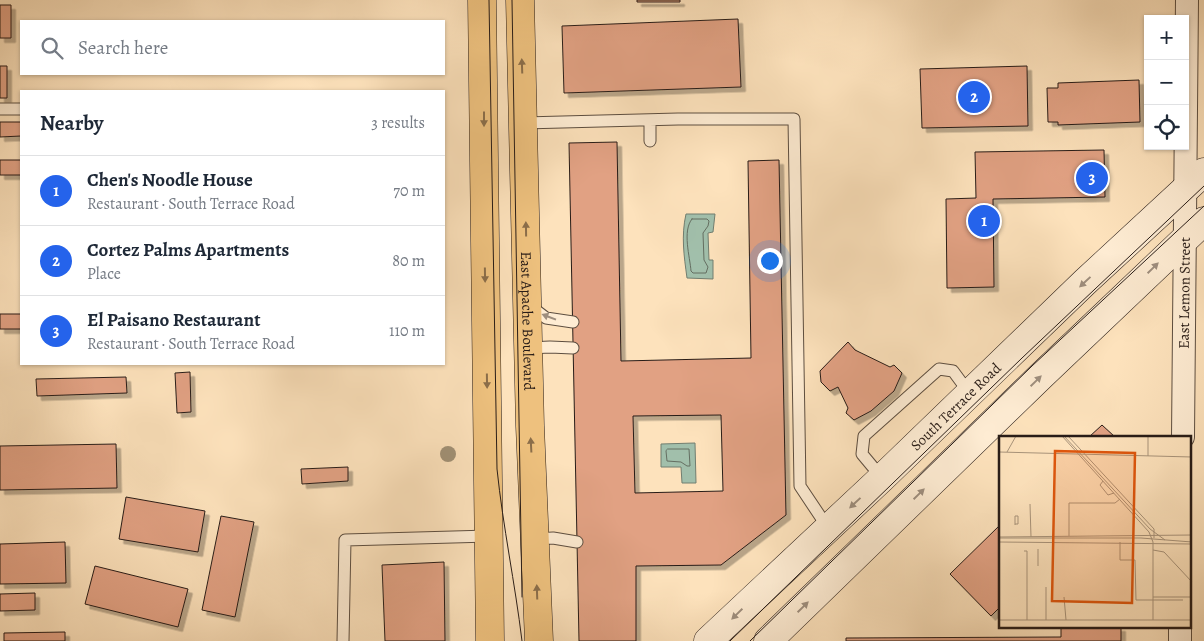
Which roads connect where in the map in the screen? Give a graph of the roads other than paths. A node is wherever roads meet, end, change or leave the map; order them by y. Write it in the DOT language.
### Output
graph roads {
  1 [pos="482,0"];
  2 [pos="520,0"];
  3 [pos="1187,0"];
  4 [pos="0,109"];
  5 [pos="20,109"];
  6 [pos="650,120"];
  7 [pos="524,124"];
  8 [pos="650,141"];
  9 [pos="1195,181"];
  10 [pos="1194,230"];
  11 [pos="528,304"];
  12 [pos="572,322"];
  13 [pos="486,332"];
  14 [pos="529,348"];
  15 [pos="573,348"];
  16 [pos="970,394"];
  17 [pos="1183,436"];
  18 [pos="882,478"];
  19 [pos="828,528"];
  20 [pos="489,536"];
  21 [pos="535,539"];
  22 [pos="577,542"];
  23 [pos="1180,628"];
  24 [pos="343,641"];
  25 [pos="490,641"];
  26 [pos="540,641"];
  27 [pos="708,641"];
  28 [pos="768,641"];
  29 [pos="1180,641"];
  1 -- 13 [label="main road, one-way"];
  7 -- 2 [label="main road, East Apache Boulevard, one-way"];
  3 -- 9 [label="street, East Lemon Street"];
  4 -- 5 [label="lane"];
  6 -- 7 [label="lane"];
  6 -- 8 [label="lane"];
  6 -- 19 [label="lane"];
  11 -- 7 [label="main road, East Apache Boulevard, one-way"];
  9 -- 10 [label="street, East Lemon Street"];
  9 -- 16 [label="street, South Terrace Road, one-way"];
  10 -- 17 [label="street, East Lemon Street"];
  28 -- 10 [label="street, one-way"];
  12 -- 11 [label="lane, one-way"];
  11 -- 14 [label="main road, East Apache Boulevard"];
  13 -- 14 [label="main road"];
  13 -- 20 [label="main road, one-way"];
  14 -- 15 [label="lane"];
  21 -- 14 [label="main road, East Apache Boulevard, one-way"];
  16 -- 18 [label="street, South Terrace Road"];
  16 -- 18 [label="lane"];
  18 -- 19 [label="street, South Terrace Road, one-way"];
  19 -- 27 [label="street, South Terrace Road, one-way"];
  20 -- 24 [label="lane"];
  20 -- 25 [label="main road"];
  21 -- 22 [label="lane"];
  26 -- 21 [label="main road, East Apache Boulevard, one-way"];
  23 -- 29 [label="street"];
}
